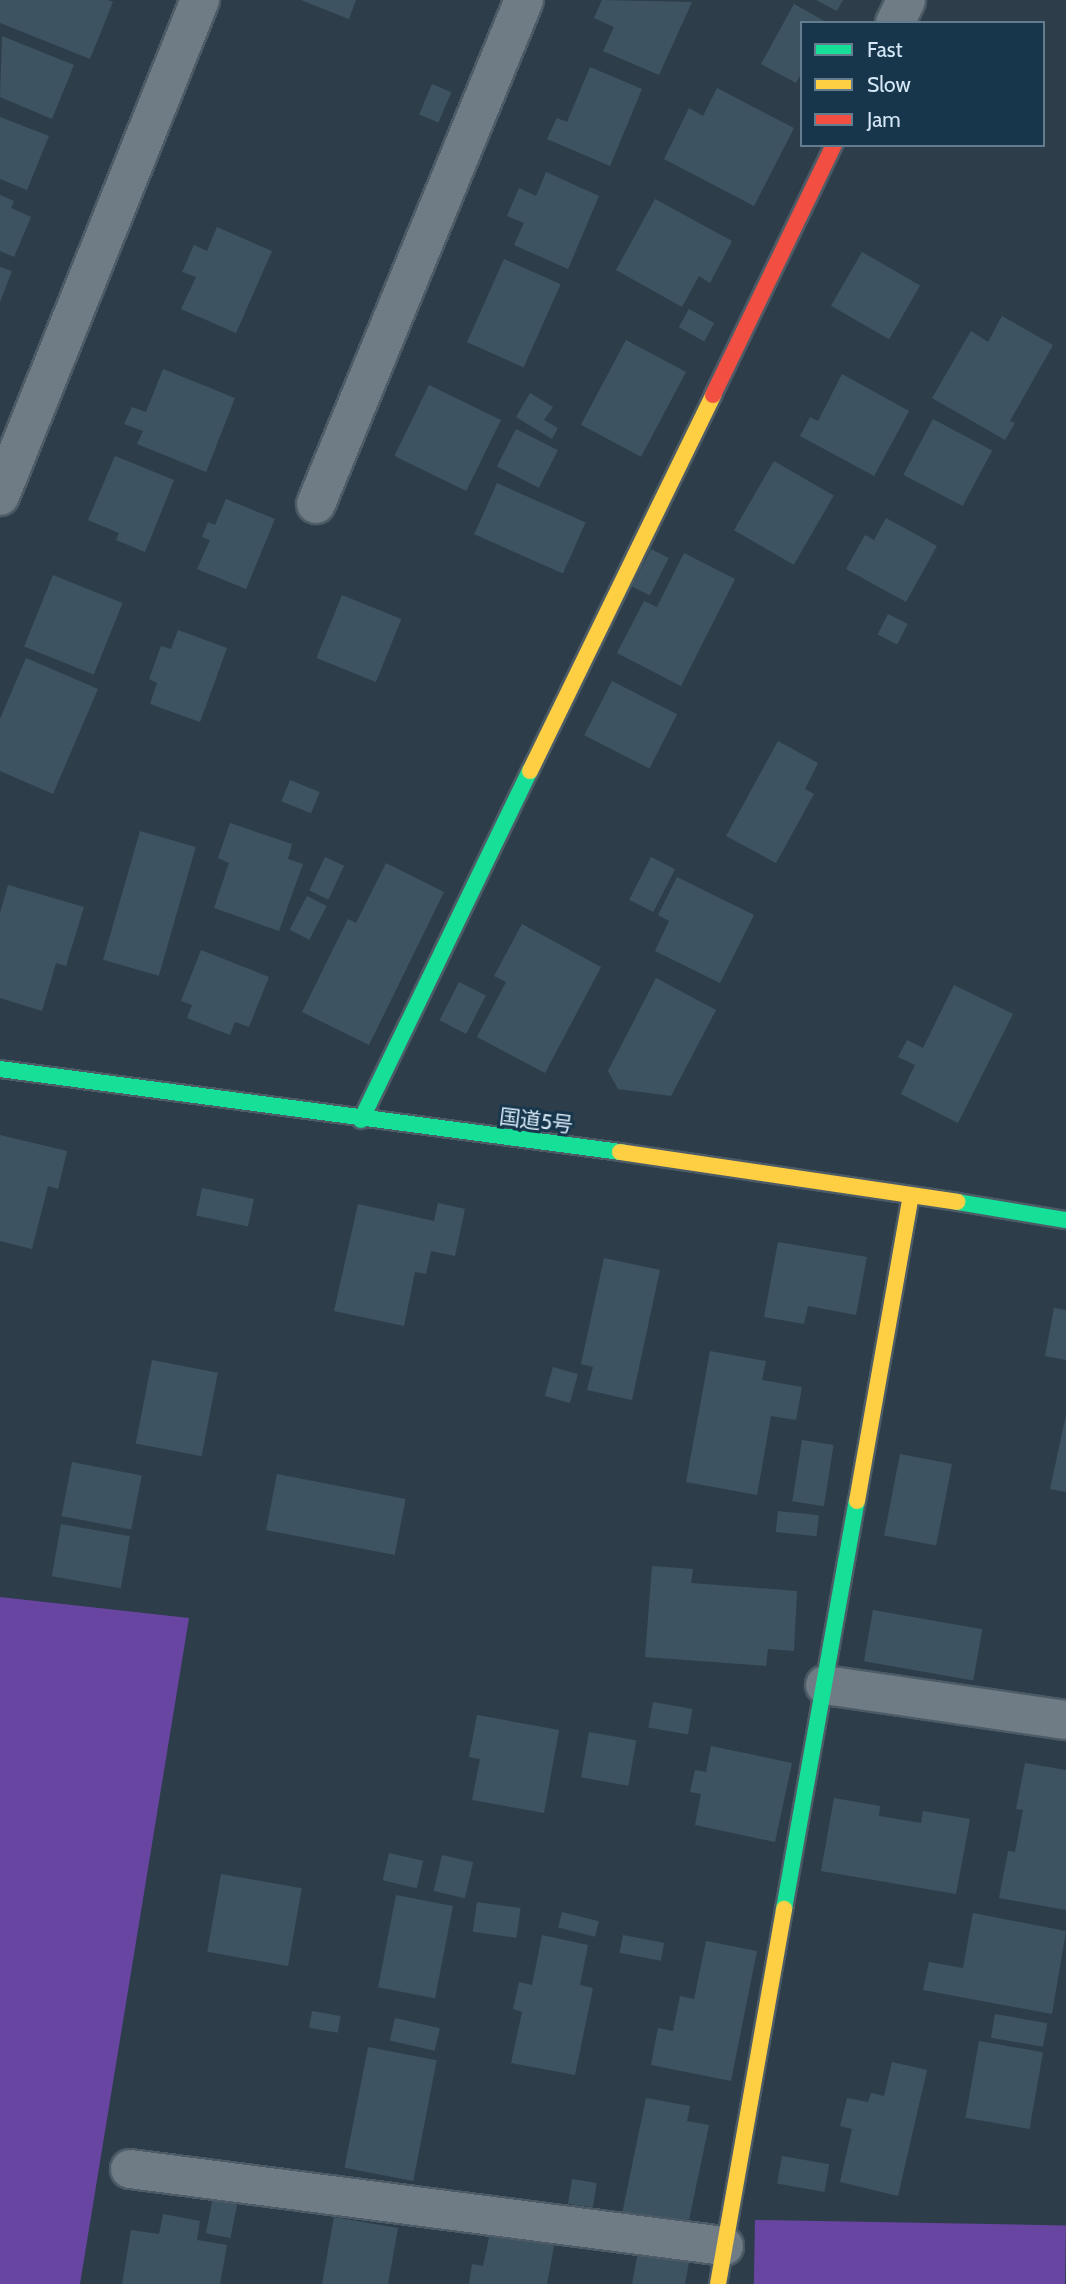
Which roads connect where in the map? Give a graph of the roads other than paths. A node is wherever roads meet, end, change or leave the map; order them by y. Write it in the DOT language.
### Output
graph roads {
  1 [pos="200,0"];
  2 [pos="524,0"];
  3 [pos="906,0"];
  4 [pos="896,21"];
  5 [pos="833,147"];
  6 [pos="0,496"];
  7 [pos="316,504"];
  8 [pos="0,1069"];
  9 [pos="361,1120"];
  10 [pos="911,1196"];
  11 [pos="1066,1220"];
  12 [pos="825,1685"];
  13 [pos="1066,1720"];
  14 [pos="130,2169"];
  15 [pos="724,2246"];
  16 [pos="718,2284"];
  1 -- 6 [label="street"];
  2 -- 7 [label="street"];
  3 -- 4 [label="street"];
  5 -- 9 [label="main road"];
  8 -- 9 [label="main road, 国道5号"];
  9 -- 10 [label="main road, 国道5号"];
  10 -- 11 [label="main road, 国道5号"];
  10 -- 12 [label="main road"];
  12 -- 13 [label="street"];
  12 -- 15 [label="main road"];
  14 -- 15 [label="street"];
  15 -- 16 [label="main road"];
}
